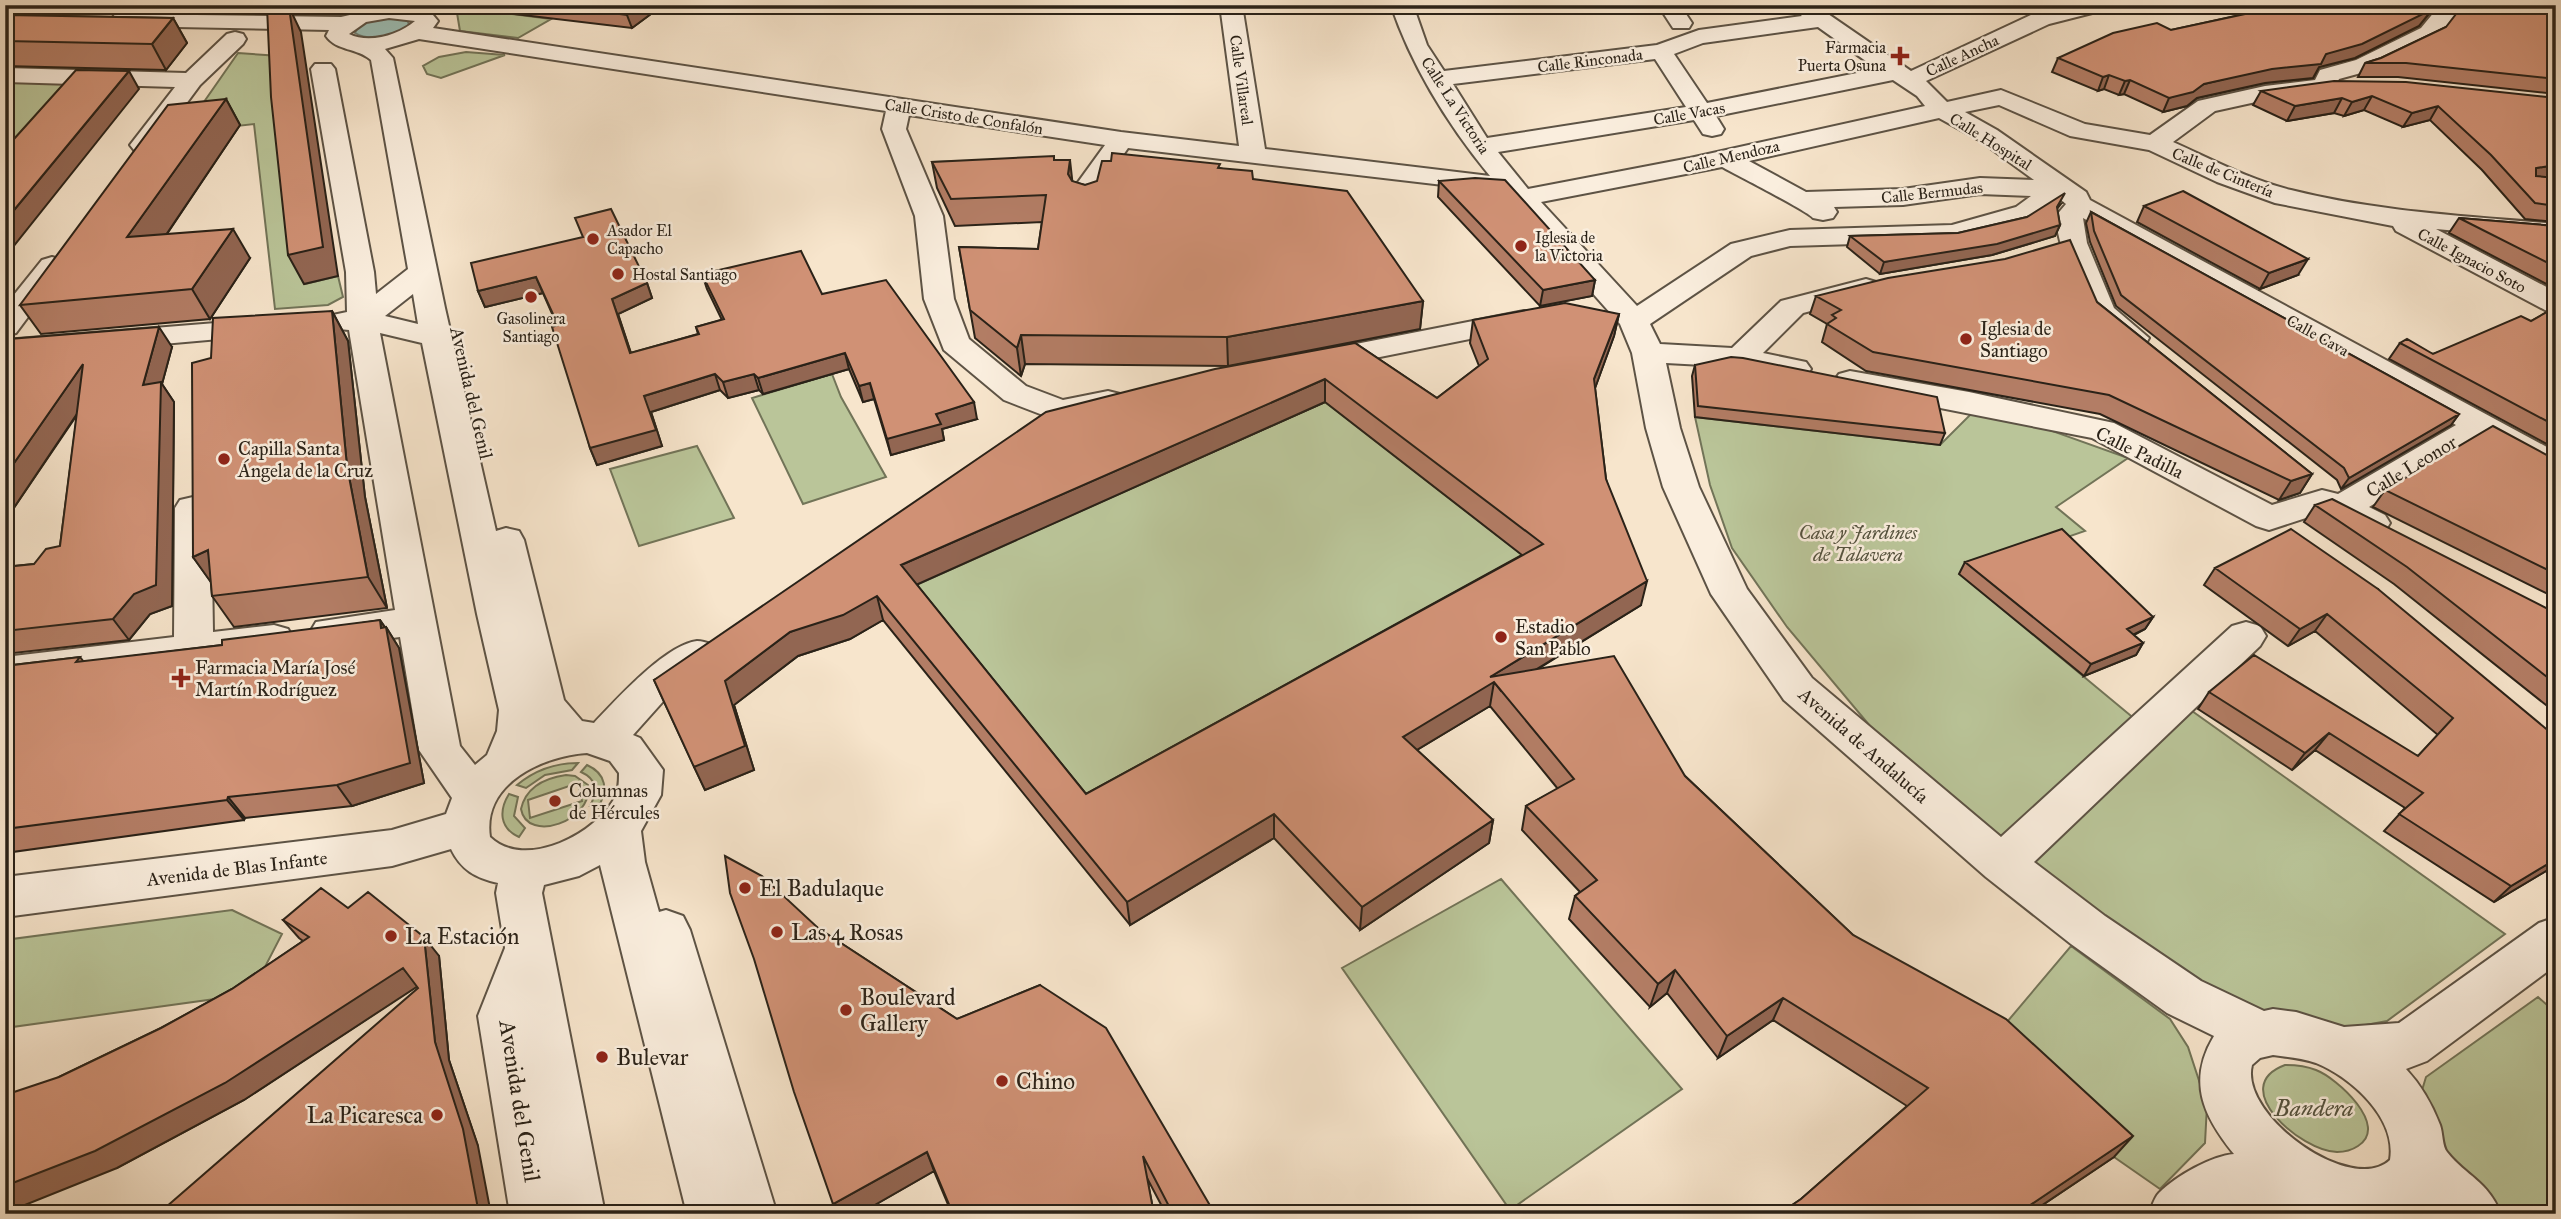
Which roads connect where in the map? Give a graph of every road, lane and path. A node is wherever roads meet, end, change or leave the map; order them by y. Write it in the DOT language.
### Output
graph roads {
  1 [pos="1231,5"];
  2 [pos="1402,5"];
  3 [pos="1800,5"];
  4 [pos="2096,5"];
  5 [pos="2452,5"];
  6 [pos="407,17"];
  7 [pos="98,19"];
  8 [pos="1821,20"];
  9 [pos="285,24"];
  10 [pos="351,25"];
  11 [pos="1666,31"];
  12 [pos="114,36"];
  13 [pos="236,39"];
  14 [pos="489,44"];
  15 [pos="429,54"];
  16 [pos="323,69"];
  17 [pos="5,75"];
  18 [pos="1902,77"];
  19 [pos="1439,79"];
  20 [pos="192,80"];
  21 [pos="2325,86"];
  22 [pos="2374,87"];
  23 [pos="899,107"];
  24 [pos="1940,109"];
  25 [pos="362,111"];
  26 [pos="1702,112"];
  27 [pos="1121,140"];
  28 [pos="2155,143"];
  29 [pos="1480,147"];
  30 [pos="1252,155"];
  31 [pos="1729,157"];
  32 [pos="128,165"];
  33 [pos="1517,192"];
  34 [pos="2072,197"];
  35 [pos="1801,200"];
  36 [pos="1087,201"];
  37 [pos="2389,217"];
  38 [pos="2556,232"];
  39 [pos="1846,237"];
  40 [pos="64,250"];
  41 [pos="422,271"];
  42 [pos="40,282"];
  43 [pos="1896,283"];
  44 [pos="5,284"];
  45 [pos="2556,304"];
  46 [pos="1547,316"];
  47 [pos="362,320"];
  48 [pos="1621,321"];
  49 [pos="5,327"];
  50 [pos="436,337"];
  51 [pos="5,349"];
  52 [pos="2154,355"];
  53 [pos="1740,358"];
  54 [pos="1290,365"];
  55 [pos="1141,394"];
  56 [pos="1060,410"];
  57 [pos="2480,425"];
  58 [pos="1026,433"];
  59 [pos="2556,466"];
  60 [pos="193,471"];
  61 [pos="2302,473"];
  62 [pos="2332,505"];
  63 [pos="2269,518"];
  64 [pos="2401,538"];
  65 [pos="2302,541"];
  66 [pos="418,621"];
  67 [pos="732,632"];
  68 [pos="2246,636"];
  69 [pos="194,648"];
  70 [pos="5,672"];
  71 [pos="588,738"];
  72 [pos="504,765"];
  73 [pos="470,811"];
  74 [pos="618,829"];
  75 [pos="2002,864"];
  76 [pos="525,869"];
  77 [pos="5,897"];
  78 [pos="632,901"];
  79 [pos="528,950"];
  80 [pos="2548,955"];
  81 [pos="2245,1045"];
  82 [pos="2409,1045"];
  83 [pos="2341,1051"];
  84 [pos="2394,1095"];
  85 [pos="2243,1124"];
  86 [pos="2410,1174"];
  87 [pos="2304,1177"];
  88 [pos="2209,1201"];
  89 [pos="538,1214"];
  90 [pos="577,1214"];
  91 [pos="715,1214"];
  92 [pos="749,1214"];
  93 [pos="2466,1214"];
  94 [pos="2473,1214"];
  1 -- 30 [label="street, Calle Villareal"];
  2 -- 19 [label="street, Calle La Victoria"];
  3 -- 8 [label="street, Calle Hospital"];
  4 -- 18 [label="street, Calle Ancha"];
  5 -- 21 [label="street"];
  6 -- 10 [label="street, Calle Cristo de Confalón"];
  6 -- 14 [label="street, Calle Cristo de Confalón"];
  6 -- 71 [label="street, Avenida del Genil"];
  7 -- 9 [label="street"];
  8 -- 11 [label="street, Calle Rinconada"];
  8 -- 18 [label="street, Calle Hospital"];
  9 -- 10 [label="street"];
  9 -- 10 [label="street"];
  10 -- 13 [label="street"];
  10 -- 25 [label="street, Avenida del Genil"];
  11 -- 19 [label="street, Calle Rinconada"];
  11 -- 26 [label="street"];
  12 -- 13 [label="street"];
  13 -- 20 [label="street"];
  14 -- 15 [label="street"];
  14 -- 23 [label="street, Calle Cristo de Confalón"];
  16 -- 25 [label="street, Avenida del Genil"];
  17 -- 20 [label="street"];
  18 -- 24 [label="street, Calle Hospital"];
  18 -- 26 [label="street, Calle Vacas"];
  19 -- 29 [label="street, Calle La Victoria"];
  20 -- 32 [label="street"];
  21 -- 22 [label="street"];
  21 -- 28 [label="street"];
  23 -- 27 [label="street, Calle Cristo de Confalón"];
  23 -- 56 [label="street"];
  24 -- 28 [label="street, Calle de Cintería"];
  24 -- 31 [label="street, Calle Mendoza"];
  24 -- 34 [label="street, Calle Hospital"];
  25 -- 41 [label="street, Avenida del Genil"];
  25 -- 47 [label="street, Avenida del Genil"];
  26 -- 29 [label="street, Calle Vacas"];
  26 -- 31 [label="street"];
  27 -- 30 [label="street, Calle Cristo de Confalón"];
  27 -- 36 [label="street"];
  28 -- 37 [label="street, Calle de Cintería"];
  29 -- 33 [label="street, Calle La Victoria"];
  30 -- 33 [label="street, Calle Cristo de Confalón"];
  31 -- 33 [label="street, Calle Mendoza"];
  31 -- 35 [label="street"];
  33 -- 48 [label="street"];
  34 -- 35 [label="street, Calle Bermudas"];
  34 -- 39 [label="street"];
  34 -- 52 [label="street"];
  34 -- 57 [label="street, Calle Cava"];
  35 -- 39 [label="street"];
  37 -- 38 [label="street, Calle de Cintería"];
  37 -- 45 [label="street, Calle Ignacio Soto"];
  39 -- 48 [label="street"];
  40 -- 42 [label="street"];
  41 -- 47 [label="street"];
  41 -- 50 [label="street, Avenida del Genil"];
  42 -- 44 [label="street"];
  42 -- 49 [label="street"];
  43 -- 53 [label="street"];
  46 -- 54 [label="street"];
  47 -- 50 [label="street"];
  47 -- 51 [label="street"];
  47 -- 66 [label="street, Avenida del Genil"];
  48 -- 53 [label="street, Calle Padilla"];
  48 -- 75 [label="street, Avenida de Andalucía"];
  50 -- 72 [label="street, Avenida del Genil"];
  53 -- 63 [label="street, Calle Padilla"];
  55 -- 56 [label="street"];
  56 -- 58 [label="street"];
  57 -- 59 [label="street, Calle Cava"];
  57 -- 62 [label="street, Calle Leonor"];
  60 -- 69 [label="street"];
  61 -- 62 [label="street"];
  62 -- 63 [label="street"];
  62 -- 64 [label="street"];
  63 -- 65 [label="street, Calle Padilla"];
  66 -- 69 [label="street"];
  66 -- 73 [label="street, Avenida del Genil"];
  67 -- 71 [label="street"];
  68 -- 75 [label="street"];
  69 -- 70 [label="street"];
  71 -- 72 [label="street"];
  71 -- 74 [label="street"];
  72 -- 73 [label="street"];
  73 -- 76 [label="street"];
  73 -- 77 [label="street, Avenida de Blas Infante"];
  74 -- 76 [label="street"];
  74 -- 78 [label="street"];
  75 -- 81 [label="street, Avenida de Andalucía"];
  76 -- 79 [label="street, Avenida del Genil"];
  78 -- 91 [label="street"];
  78 -- 92 [label="street"];
  79 -- 89 [label="street, Avenida del Genil"];
  79 -- 90 [label="street, Avenida del Genil"];
  80 -- 82 [label="street"];
  81 -- 83 [label="street"];
  81 -- 85 [label="street"];
  82 -- 83 [label="street"];
  82 -- 84 [label="street"];
  83 -- 84 [label="street"];
  84 -- 86 [label="street"];
  85 -- 87 [label="street"];
  85 -- 88 [label="street"];
  86 -- 87 [label="street"];
  86 -- 93 [label="street"];
  86 -- 94 [label="street"];
  87 -- 88 [label="street"];
}
